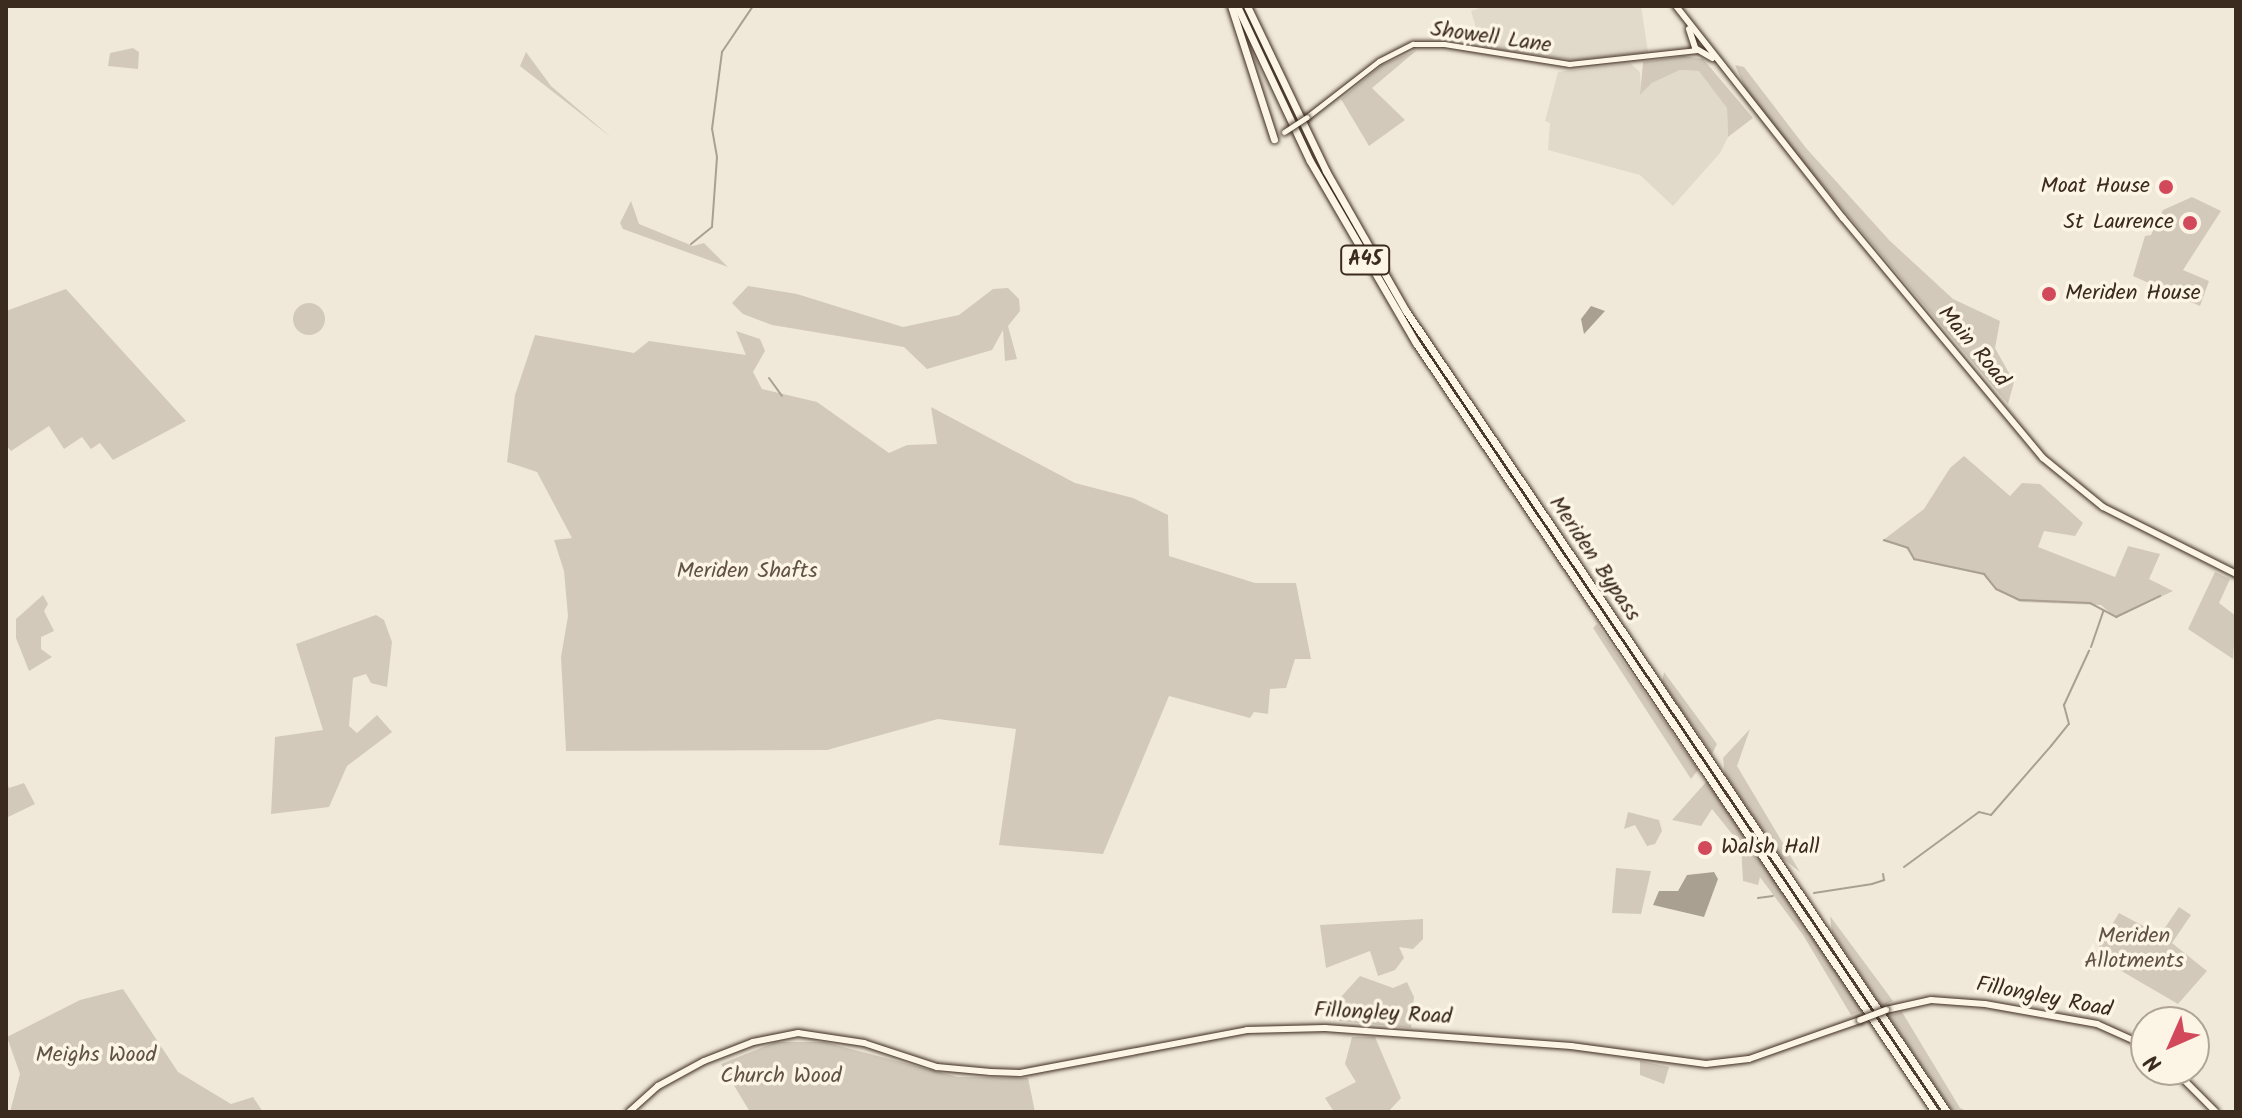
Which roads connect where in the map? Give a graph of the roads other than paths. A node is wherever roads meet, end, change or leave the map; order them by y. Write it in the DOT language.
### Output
graph roads {
  1 [pos="1234,6"];
  2 [pos="1247,6"];
  3 [pos="1676,6"];
  4 [pos="1703,42"];
  5 [pos="1696,47"];
  6 [pos="1734,80"];
  7 [pos="1274,139"];
  8 [pos="1524,496"];
  9 [pos="1541,522"];
  10 [pos="2236,574"];
  11 [pos="2130,1039"];
  12 [pos="2190,1086"];
  13 [pos="629,1112"];
  14 [pos="1935,1112"];
  15 [pos="1947,1112"];
  16 [pos="2216,1112"];
  1 -- 7 [label="highway"];
  1 -- 8 [label="highway, Meriden Bypass / A45"];
  2 -- 8 [label="highway, Meriden Bypass / A45"];
  3 -- 4 [label="main road, Main Road"];
  3 -- 5 [label="main road"];
  4 -- 5 [label="main road"];
  4 -- 6 [label="main road, Main Road"];
  5 -- 6 [label="main road, Main Road"];
  5 -- 7 [label="street, Showell Lane, bridge"];
  6 -- 10 [label="main road, Main Road"];
  8 -- 9 [label="highway, Meriden Bypass / A45"];
  9 -- 14 [label="highway, Meriden Bypass / A45"];
  9 -- 15 [label="highway, Meriden Bypass / A45"];
  11 -- 13 [label="main road, Fillongley Road, bridge"];
  12 -- 16 [label="main road"];
}
